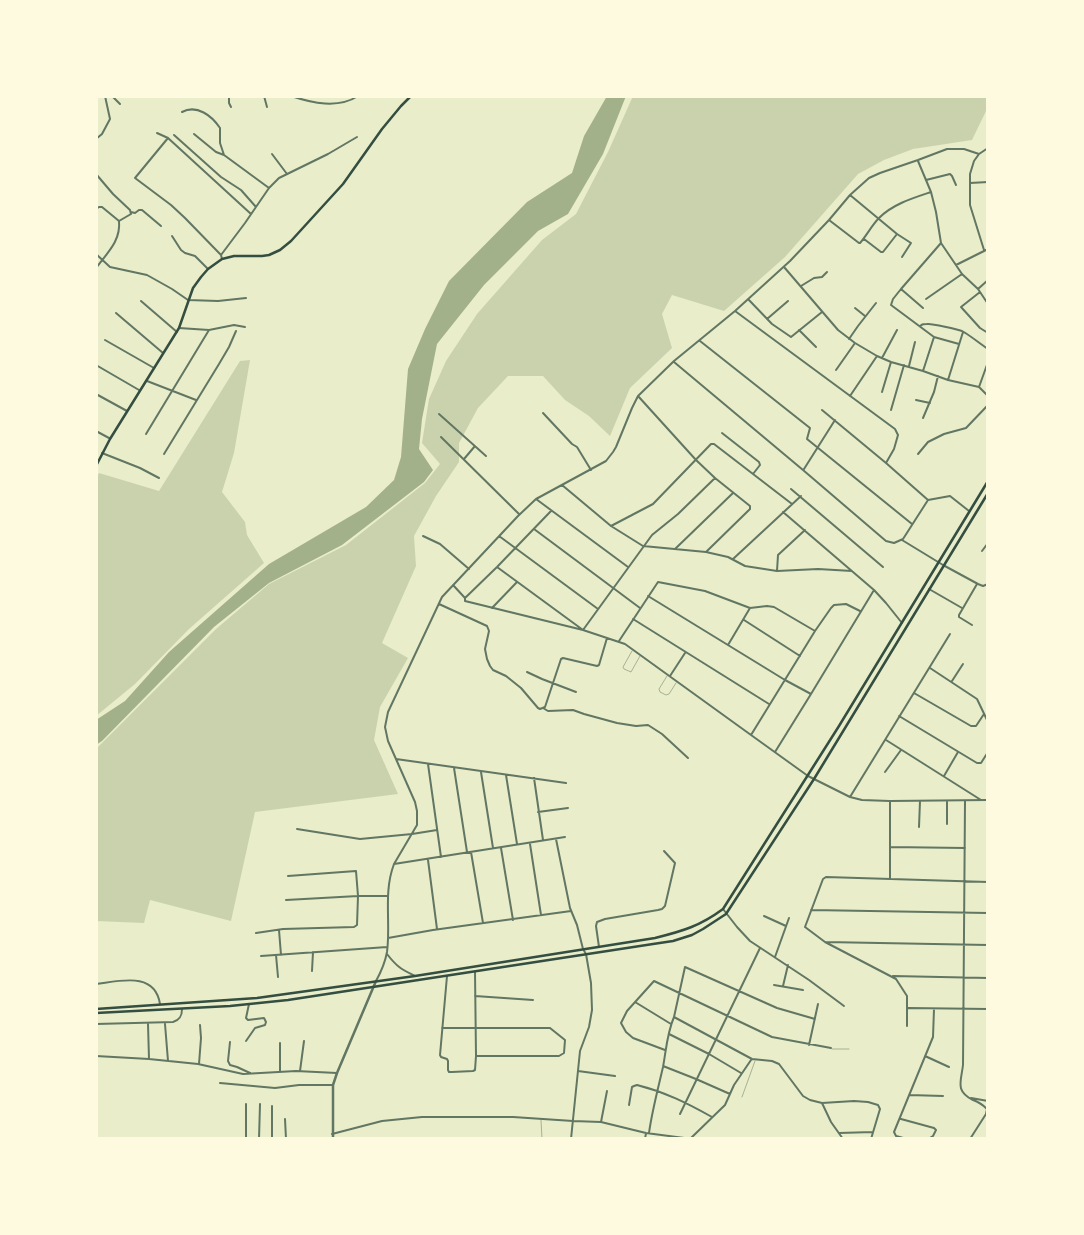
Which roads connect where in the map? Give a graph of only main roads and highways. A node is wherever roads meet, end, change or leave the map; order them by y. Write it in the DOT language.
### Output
graph roads {
  1 [pos="411,96"];
  2 [pos="96,466"];
  3 [pos="988,481"];
  4 [pos="988,492"];
  5 [pos="230,1000"];
  6 [pos="230,1006"];
  7 [pos="96,1009"];
  8 [pos="96,1013"];
  1 -- 2 [label="main road"];
  3 -- 5 [label="main road"];
  4 -- 6 [label="main road"];
  5 -- 6 [label="main road"];
  5 -- 7 [label="main road"];
  6 -- 8 [label="main road"];
}
